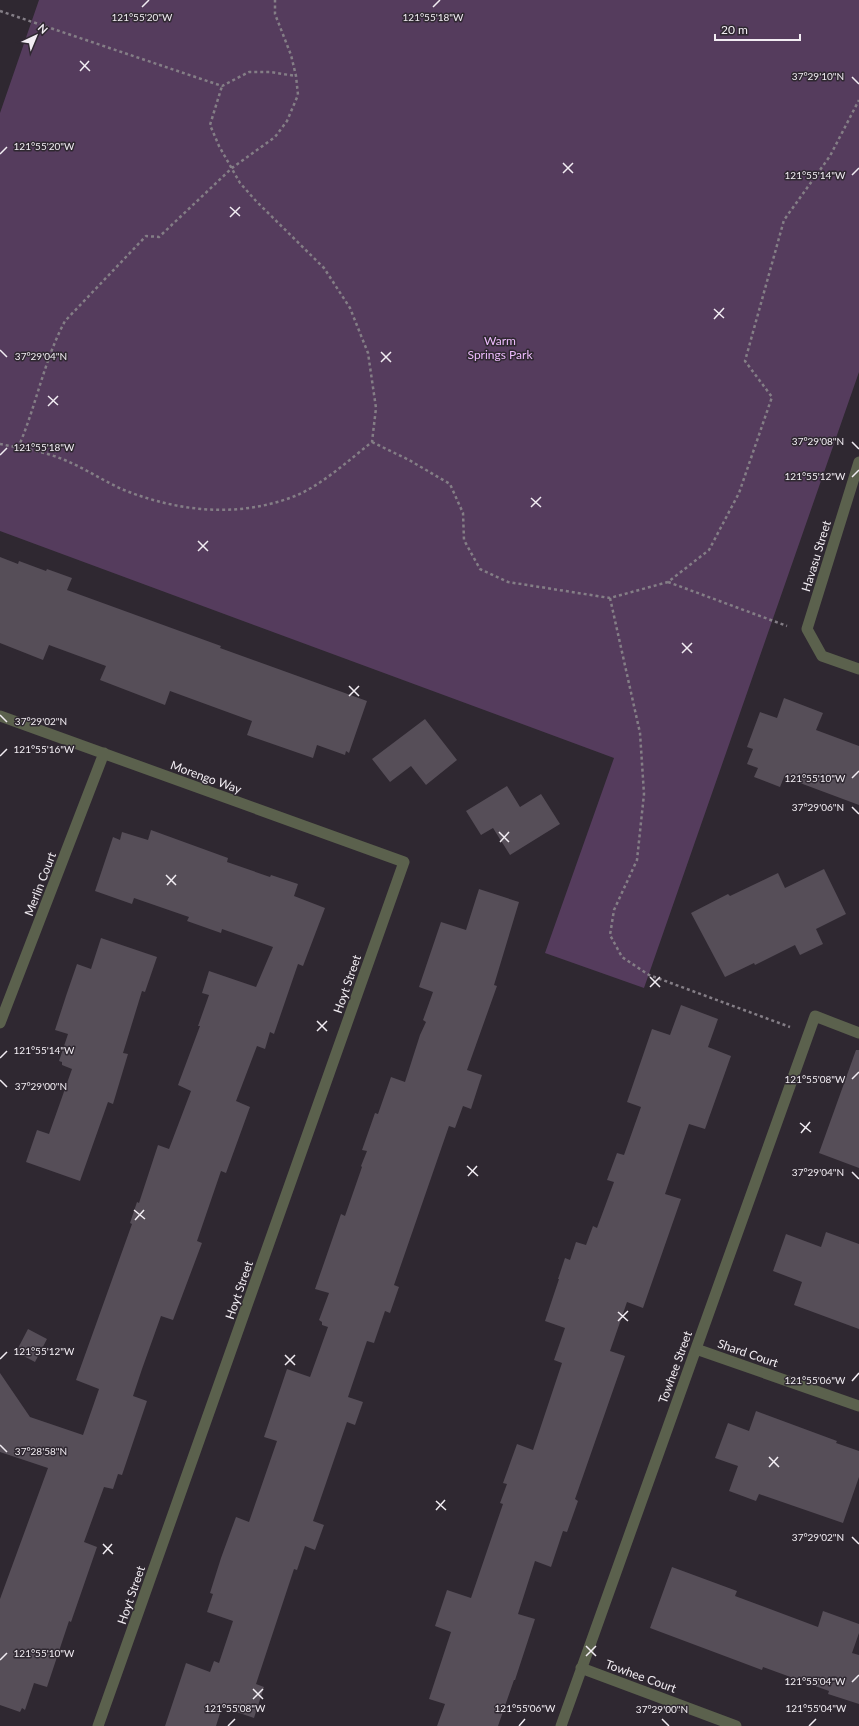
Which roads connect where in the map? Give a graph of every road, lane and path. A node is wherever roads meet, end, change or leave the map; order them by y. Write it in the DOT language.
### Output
graph roads {
  1 [pos="275,0"];
  2 [pos="0,11"];
  3 [pos="296,76"];
  4 [pos="222,86"];
  5 [pos="859,100"];
  6 [pos="232,168"];
  7 [pos="372,442"];
  8 [pos="0,444"];
  9 [pos="18,448"];
  10 [pos="859,462"];
  11 [pos="668,582"];
  12 [pos="610,598"];
  13 [pos="807,628"];
  14 [pos="859,669"];
  15 [pos="0,716"];
  16 [pos="104,753"];
  17 [pos="404,862"];
  18 [pos="0,1023"];
  19 [pos="859,1033"];
  20 [pos="808,1034"];
  21 [pos="696,1349"];
  22 [pos="859,1406"];
  23 [pos="581,1668"];
  24 [pos="98,1726"];
  25 [pos="561,1726"];
  26 [pos="736,1726"];
  1 -- 3 [label="path"];
  2 -- 4 [label="path"];
  3 -- 4 [label="path"];
  3 -- 6 [label="path"];
  4 -- 6 [label="path"];
  5 -- 11 [label="path"];
  6 -- 7 [label="path"];
  6 -- 9 [label="path"];
  7 -- 9 [label="path"];
  7 -- 12 [label="path"];
  8 -- 9 [label="path"];
  10 -- 13 [label="street, Havasu Street"];
  11 -- 12 [label="path"];
  11 -- 13 [label="path"];
  12 -- 20 [label="path"];
  13 -- 14 [label="street"];
  15 -- 16 [label="street, Morengo Way"];
  16 -- 17 [label="street, Morengo Way"];
  16 -- 18 [label="street, Merlin Court"];
  17 -- 24 [label="street, Hoyt Street"];
  19 -- 20 [label="street, Towhee Street"];
  20 -- 21 [label="street, Towhee Street"];
  21 -- 22 [label="street, Shard Court"];
  21 -- 23 [label="street, Towhee Street"];
  23 -- 25 [label="street, Towhee Street"];
  23 -- 26 [label="street, Towhee Court"];
}
